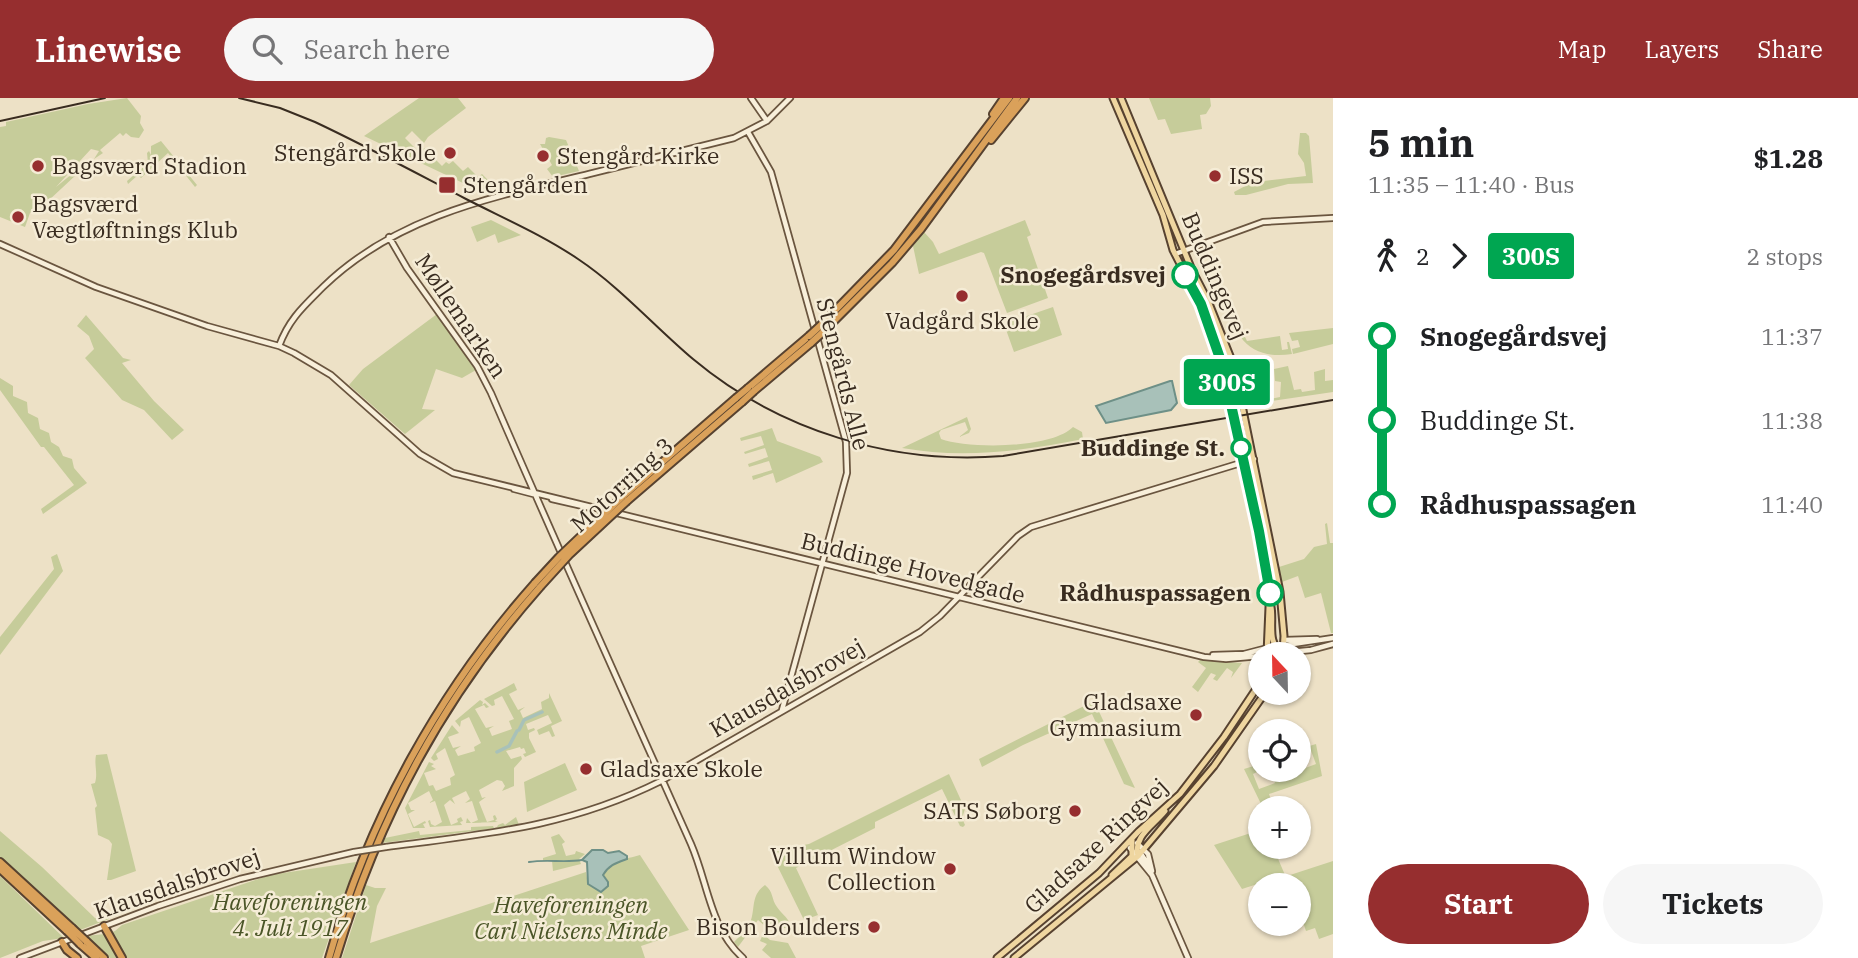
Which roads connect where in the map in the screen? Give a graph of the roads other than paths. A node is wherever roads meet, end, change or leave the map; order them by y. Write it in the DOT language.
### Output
graph roads {
  1 [pos="751,98"];
  2 [pos="790,98"];
  3 [pos="1004,98"];
  4 [pos="1010,98"];
  5 [pos="1017,98"];
  6 [pos="1025,98"];
  7 [pos="1114,98"];
  8 [pos="1121,98"];
  9 [pos="766,121"];
  10 [pos="748,132"];
  11 [pos="972,159"];
  12 [pos="960,166"];
  13 [pos="1333,218"];
  14 [pos="389,237"];
  15 [pos="0,244"];
  16 [pos="1179,253"];
  17 [pos="822,328"];
  18 [pos="279,346"];
  19 [pos="1252,460"];
  20 [pos="1244,462"];
  21 [pos="537,493"];
  22 [pos="822,564"];
  23 [pos="538,585"];
  24 [pos="959,597"];
  25 [pos="1332,640"];
  26 [pos="1275,642"];
  27 [pos="1277,642"];
  28 [pos="1311,643"];
  29 [pos="1311,644"];
  30 [pos="1311,650"];
  31 [pos="1248,654"];
  32 [pos="1199,655"];
  33 [pos="1248,656"];
  34 [pos="1248,657"];
  35 [pos="1238,658"];
  36 [pos="1248,701"];
  37 [pos="1257,705"];
  38 [pos="782,711"];
  39 [pos="661,781"];
  40 [pos="1135,848"];
  41 [pos="0,862"];
  42 [pos="0,869"];
  43 [pos="1152,875"];
  44 [pos="104,926"];
  45 [pos="70,930"];
  46 [pos="62,942"];
  47 [pos="83,943"];
  48 [pos="20,958"];
  49 [pos="77,958"];
  50 [pos="96,958"];
  51 [pos="104,958"];
  52 [pos="122,958"];
  53 [pos="328,958"];
  54 [pos="337,958"];
  55 [pos="743,958"];
  56 [pos="997,958"];
  57 [pos="1014,958"];
  58 [pos="1188,958"];
  1 -- 9 [label="street"];
  2 -- 9 [label="street"];
  3 -- 12 [label="highway"];
  4 -- 12 [label="highway, Motorring 3"];
  5 -- 11 [label="highway, Motorring 3"];
  6 -- 11 [label="highway"];
  7 -- 16 [label="main road, Buddingevej"];
  8 -- 16 [label="main road, Buddingevej"];
  9 -- 10 [label="street"];
  10 -- 14 [label="street"];
  10 -- 22 [label="street, Stengårds Alle"];
  11 -- 17 [label="highway, Motorring 3"];
  12 -- 17 [label="highway, Motorring 3"];
  13 -- 16 [label="street"];
  14 -- 18 [label="street"];
  14 -- 21 [label="street, Møllemarken"];
  15 -- 18 [label="street, Buddinge Hovedgade"];
  16 -- 19 [label="main road, Buddingevej"];
  16 -- 20 [label="main road, Buddingevej"];
  17 -- 23 [label="highway, Motorring 3, bridge"];
  18 -- 21 [label="street, Buddinge Hovedgade"];
  19 -- 20 [label="street, Klausdalsbrovej"];
  19 -- 27 [label="main road, Buddingevej"];
  20 -- 24 [label="street, Klausdalsbrovej"];
  20 -- 26 [label="main road, Buddingevej"];
  21 -- 22 [label="street, Buddinge Hovedgade"];
  21 -- 39 [label="street, Møllemarken"];
  22 -- 24 [label="street, Buddinge Hovedgade"];
  22 -- 38 [label="street, Stengårds Alle"];
  23 -- 53 [label="highway, Motorring 3"];
  23 -- 54 [label="highway, Motorring 3"];
  24 -- 32 [label="street, Buddinge Hovedgade"];
  24 -- 38 [label="street, Klausdalsbrovej"];
  25 -- 28 [label="street"];
  25 -- 29 [label="street"];
  25 -- 30 [label="street"];
  31 -- 32 [label="street, Buddinge Hovedgade"];
  32 -- 35 [label="street, Buddinge Hovedgade"];
  33 -- 35 [label="street"];
  34 -- 35 [label="street, Buddinge Hovedgade"];
  36 -- 40 [label="main road, Gladsaxe Ringvej"];
  37 -- 40 [label="main road, Gladsaxe Ringvej"];
  38 -- 39 [label="street, Klausdalsbrovej"];
  39 -- 44 [label="street, Klausdalsbrovej, bridge"];
  39 -- 55 [label="street, Møllemarken"];
  40 -- 43 [label="street"];
  40 -- 43 [label="street"];
  40 -- 56 [label="main road, Gladsaxe Ringvej"];
  40 -- 57 [label="main road, Gladsaxe Ringvej"];
  41 -- 45 [label="highway"];
  42 -- 45 [label="highway"];
  43 -- 58 [label="street"];
  44 -- 46 [label="street, Klausdalsbrovej"];
  44 -- 52 [label="highway"];
  45 -- 47 [label="highway, bridge"];
  46 -- 48 [label="street, Klausdalsbrovej"];
  46 -- 49 [label="highway"];
  47 -- 50 [label="highway"];
  47 -- 51 [label="highway"];
}
